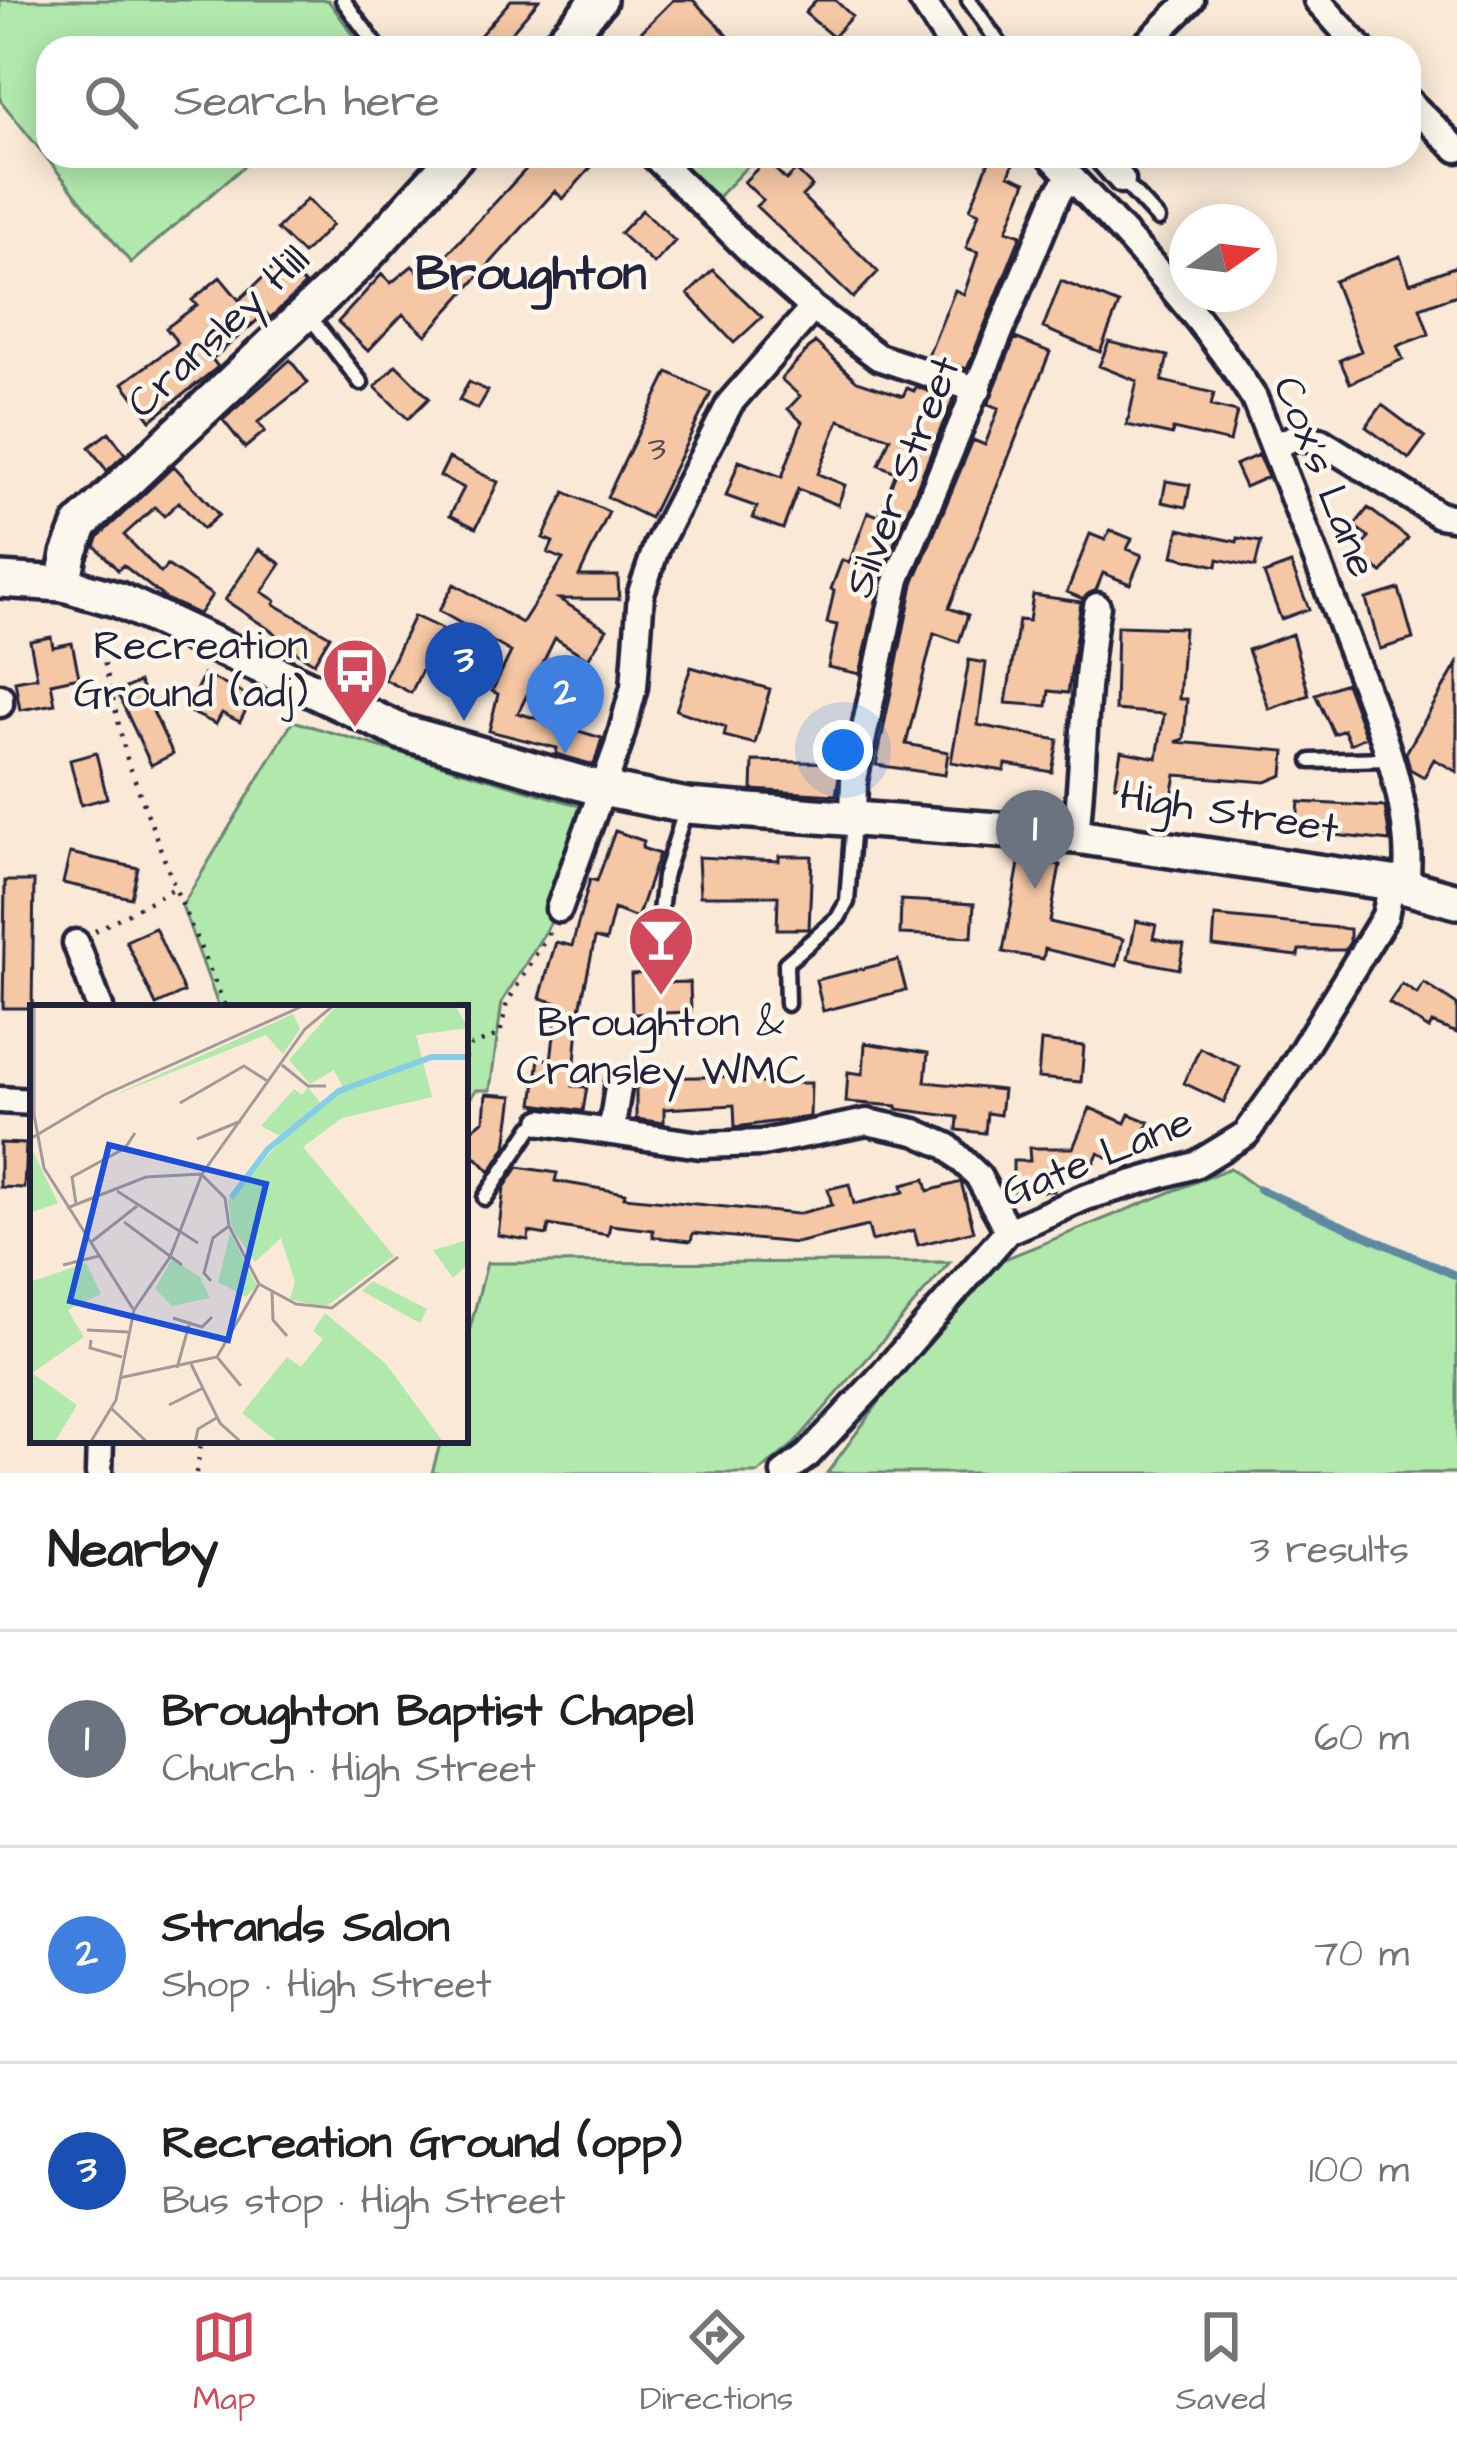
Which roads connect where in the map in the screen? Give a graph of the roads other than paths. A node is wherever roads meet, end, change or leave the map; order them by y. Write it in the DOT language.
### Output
graph roads {
  1 [pos="344,0"];
  2 [pos="599,0"];
  3 [pos="922,0"];
  4 [pos="969,0"];
  5 [pos="1192,0"];
  6 [pos="1317,0"];
  7 [pos="370,36"];
  8 [pos="567,36"];
  9 [pos="945,36"];
  10 [pos="994,36"];
  11 [pos="1154,36"];
  12 [pos="1349,36"];
  13 [pos="1421,114"];
  14 [pos="1457,149"];
  15 [pos="445,168"];
  16 [pos="667,168"];
  17 [pos="1062,168"];
  18 [pos="1111,168"];
  19 [pos="1070,176"];
  20 [pos="1122,181"];
  21 [pos="1158,219"];
  22 [pos="813,308"];
  23 [pos="306,313"];
  24 [pos="362,383"];
  25 [pos="978,390"];
  26 [pos="1274,446"];
  27 [pos="1457,518"];
  28 [pos="0,580"];
  29 [pos="63,584"];
  30 [pos="1097,606"];
  31 [pos="1388,760"];
  32 [pos="1311,761"];
  33 [pos="602,789"];
  34 [pos="686,806"];
  35 [pos="853,819"];
  36 [pos="1076,836"];
  37 [pos="1399,885"];
  38 [pos="1457,902"];
  39 [pos="560,909"];
  40 [pos="648,933"];
  41 [pos="76,944"];
  42 [pos="787,1004"];
  43 [pos="99,1005"];
  44 [pos="620,1082"];
  45 [pos="0,1100"];
  46 [pos="30,1102"];
  47 [pos="543,1122"];
  48 [pos="611,1132"];
  49 [pos="485,1198"];
  50 [pos="1008,1231"];
  51 [pos="100,1443"];
  52 [pos="99,1473"];
  53 [pos="784,1473"];
  1 -- 7 [label="lane"];
  2 -- 8 [label="street"];
  3 -- 9 [label="street"];
  4 -- 10 [label="lane"];
  5 -- 11 [label="street"];
  6 -- 12 [label="street"];
  13 -- 14 [label="street"];
  15 -- 23 [label="street, Cransley Hill"];
  16 -- 22 [label="street"];
  17 -- 19 [label="street, Cox's Lane"];
  18 -- 20 [label="street"];
  19 -- 25 [label="street, Silver Street"];
  19 -- 26 [label="street, Cox's Lane"];
  20 -- 21 [label="lane"];
  22 -- 25 [label="street"];
  22 -- 33 [label="street"];
  23 -- 24 [label="lane"];
  23 -- 29 [label="street, Cransley Hill"];
  25 -- 35 [label="street, Silver Street"];
  26 -- 27 [label="street"];
  26 -- 31 [label="street, Cox's Lane"];
  28 -- 29 [label="street, High Street"];
  29 -- 33 [label="street, High Street"];
  30 -- 36 [label="street"];
  31 -- 32 [label="lane"];
  31 -- 37 [label="street, Cox's Lane"];
  33 -- 34 [label="street, High Street"];
  33 -- 39 [label="street"];
  34 -- 35 [label="street, High Street"];
  34 -- 40 [label="lane"];
  35 -- 36 [label="street, High Street"];
  35 -- 42 [label="lane"];
  36 -- 37 [label="street, High Street"];
  37 -- 38 [label="street, High Street"];
  37 -- 50 [label="street, Gate Lane"];
  41 -- 43 [label="street"];
  44 -- 48 [label="street"];
  45 -- 46 [label="street"];
  47 -- 48 [label="street"];
  47 -- 49 [label="lane"];
  48 -- 50 [label="street"];
  50 -- 53 [label="street, Gate Lane"];
  51 -- 52 [label="street"];
}
